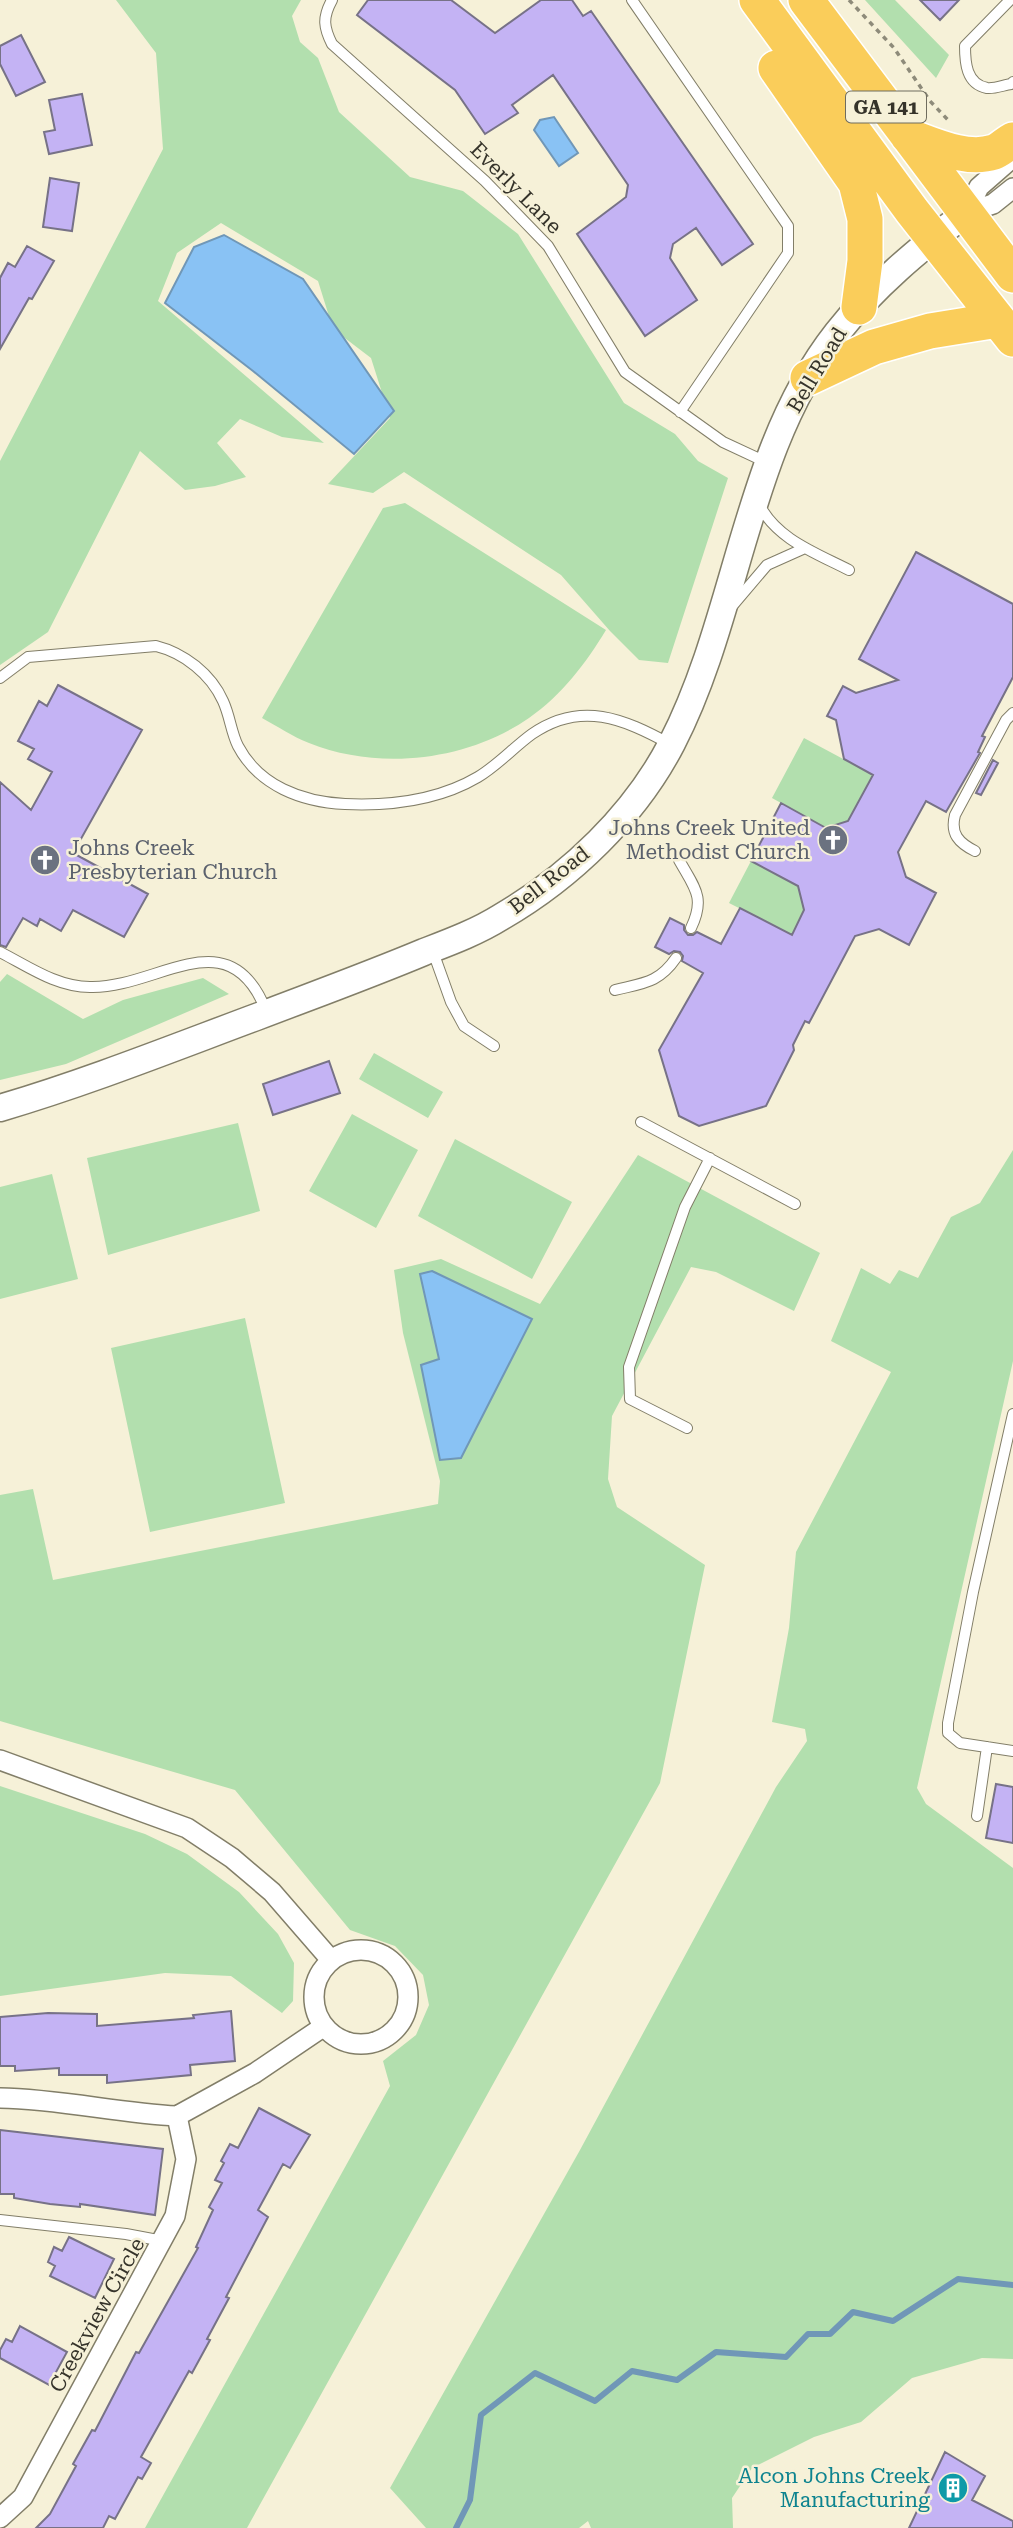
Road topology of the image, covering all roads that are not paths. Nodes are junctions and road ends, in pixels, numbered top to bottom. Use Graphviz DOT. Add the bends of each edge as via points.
graph roads {
  1 [pos="331,0"];
  2 [pos="632,0"];
  3 [pos="733,0"];
  4 [pos="757,0"];
  5 [pos="806,0"];
  6 [pos="1010,0"];
  7 [pos="1013,82"];
  8 [pos="908,135"];
  9 [pos="1013,140"];
  10 [pos="1013,157"];
  11 [pos="1013,188"];
  12 [pos="966,213"];
  13 [pos="933,239"];
  14 [pos="1013,275"];
  15 [pos="859,307"];
  16 [pos="1005,329"];
  17 [pos="808,378"];
  18 [pos="680,412"];
  19 [pos="769,463"];
  20 [pos="757,501"];
  21 [pos="805,548"];
  22 [pos="849,570"];
  23 [pos="719,622"];
  24 [pos="0,678"];
  25 [pos="1013,713"];
  26 [pos="671,745"];
  27 [pos="975,851"];
  28 [pos="679,860"];
  29 [pos="691,928"];
  30 [pos="432,949"];
  31 [pos="0,952"];
  32 [pos="676,958"];
  33 [pos="615,990"];
  34 [pos="267,1013"];
  35 [pos="494,1046"];
  36 [pos="0,1108"];
  37 [pos="641,1122"];
  38 [pos="710,1158"];
  39 [pos="795,1204"];
  40 [pos="1013,1414"];
  41 [pos="687,1428"];
  42 [pos="987,1747"];
  43 [pos="1013,1751"];
  44 [pos="0,1760"];
  45 [pos="977,1816"];
  46 [pos="331,1960"];
  47 [pos="323,2027"];
  48 [pos="0,2098"];
  49 [pos="177,2116"];
  50 [pos="0,2220"];
  51 [pos="163,2241"];
  52 [pos="0,2518"];
  1 -- 18 [label="lane, Everly Lane" via="324,28 332,44 485,181 548,246 625,372"];
  2 -- 18 [label="lane" via="788,226 788,253"];
  3 -- 15 [label="highway" via="738,15 856,183 865,219"];
  4 -- 13 [label="highway, GA 141"];
  5 -- 8 [label="highway, GA 141"];
  6 -- 7 [label="lane" via="965,46 964,66 972,79 987,88"];
  8 -- 9 [label="highway" via="957,152 994,152"];
  8 -- 12 [label="highway, GA 141"];
  10 -- 12 [label="street" via="979,187"];
  11 -- 12 [label="street" via="993,204"];
  12 -- 13 [label="street, Bell Road"];
  12 -- 14 [label="highway, GA 141"];
  13 -- 15 [label="street, Bell Road"];
  13 -- 16 [label="highway, GA 141"];
  15 -- 17 [label="street, Bell Road"];
  16 -- 17 [label="highway" via="930,331 874,347"];
  17 -- 19 [label="street, Bell Road"];
  18 -- 19 [label="lane, Everly Lane" via="723,442"];
  19 -- 20 [label="street, Bell Road"];
  20 -- 21 [label="lane" via="781,532"];
  20 -- 23 [label="street, Bell Road"];
  21 -- 22 [label="lane"];
  21 -- 23 [label="lane" via="767,565"];
  23 -- 26 [label="street, Bell Road"];
  24 -- 26 [label="lane" via="28,657 166,648 213,684 237,743 257,773 289,792 340,803 400,802 448,790 483,773 541,729 586,714 635,724"];
  25 -- 27 [label="lane" via="955,815 958,841"];
  26 -- 30 [label="street, Bell Road" via="626,811 565,872 500,918"];
  28 -- 29 [label="lane" via="698,895"];
  30 -- 34 [label="street, Bell Road"];
  30 -- 35 [label="lane" via="464,1026"];
  31 -- 34 [label="lane" via="54,981 88,987 199,962 225,964 253,982"];
  32 -- 33 [label="lane" via="666,972"];
  34 -- 36 [label="street, Bell Road" via="59,1091"];
  37 -- 38 [label="lane"];
  38 -- 39 [label="lane"];
  38 -- 41 [label="lane" via="685,1207 629,1367 630,1399"];
  40 -- 42 [label="lane" via="948,1723 953,1739"];
  42 -- 43 [label="lane"];
  42 -- 45 [label="lane"];
  44 -- 46 [label="street" via="187,1828 272,1892"];
  46 -- 47 [label="street" via="320,1973 313,1994"];
  46 -- 47 [label="street" via="357,1949 389,1958 405,1980 408,2007 395,2030 372,2043 345,2042"];
  47 -- 49 [label="street" via="255,2073"];
  48 -- 49 [label="street"];
  49 -- 51 [label="street, Creekview Circle" via="186,2159 175,2216"];
  50 -- 51 [label="lane"];
  51 -- 52 [label="street, Creekview Circle" via="23,2497"];
}
